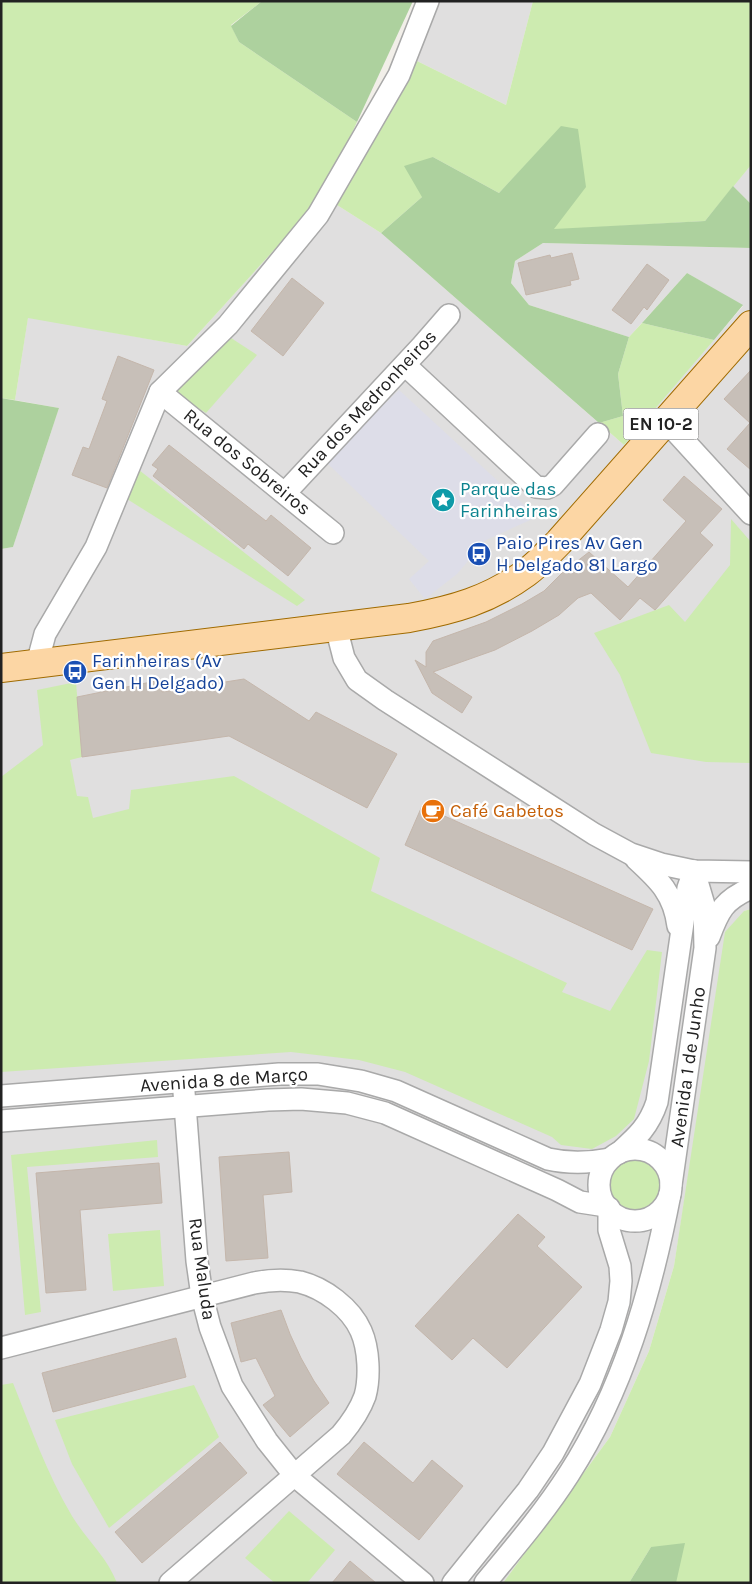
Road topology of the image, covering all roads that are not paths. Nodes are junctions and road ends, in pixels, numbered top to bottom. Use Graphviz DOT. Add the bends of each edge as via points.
graph roads {
  1 [pos="428,1"];
  2 [pos="449,315"];
  3 [pos="751,325"];
  4 [pos="405,365"];
  5 [pos="160,392"];
  6 [pos="665,420"];
  7 [pos="598,434"];
  8 [pos="285,493"];
  9 [pos="751,514"];
  10 [pos="334,533"];
  11 [pos="336,627"];
  12 [pos="37,664"];
  13 [pos="2,669"];
  14 [pos="631,854"];
  15 [pos="694,871"];
  16 [pos="751,872"];
  17 [pos="751,888"];
  18 [pos="680,944"];
  19 [pos="705,948"];
  20 [pos="183,1082"];
  21 [pos="1,1096"];
  22 [pos="185,1106"];
  23 [pos="1,1121"];
  24 [pos="615,1156"];
  25 [pos="671,1190"];
  26 [pos="608,1207"];
  27 [pos="202,1296"];
  28 [pos="1,1348"];
  29 [pos="295,1476"];
  30 [pos="170,1583"];
  31 [pos="422,1583"];
  32 [pos="453,1583"];
  33 [pos="485,1583"];
  1 -- 5 [label="street" via="399,75 318,215 228,325"];
  2 -- 4 [label="street, Rua dos Medronheiros"];
  3 -- 6 [label="main road, EN 10-2"];
  4 -- 7 [label="street" via="536,487 553,485"];
  4 -- 8 [label="street, Rua dos Medronheiros"];
  5 -- 8 [label="street, Rua dos Sobreiros"];
  5 -- 12 [label="street" via="96,547 46,634"];
  6 -- 9 [label="street"];
  6 -- 11 [label="main road, EN 10-2" via="559,542 527,573 492,594 454,609"];
  8 -- 10 [label="street, Rua dos Sobreiros"];
  11 -- 12 [label="main road, EN 10-2"];
  11 -- 14 [label="street" via="344,658 358,680 491,769"];
  12 -- 13 [label="main road, EN 10-2"];
  14 -- 15 [label="street"];
  14 -- 18 [label="street, Avenida 1 de Junho" via="658,878 669,893 676,911"];
  15 -- 16 [label="street"];
  15 -- 18 [label="street, Avenida 1 de Junho" via="688,888"];
  15 -- 19 [label="street, Avenida 1 de Junho" via="704,904"];
  17 -- 19 [label="street, Avenida 1 de Junho" via="736,895 719,911"];
  18 -- 24 [label="street, Avenida 1 de Junho" via="657,1102 643,1132"];
  19 -- 25 [label="street, Avenida 1 de Junho"];
  20 -- 21 [label="street, Avenida 8 de Março"];
  20 -- 22 [label="street, Rua Maluda"];
  20 -- 24 [label="street, Avenida 8 de Março" via="279,1074 318,1074 361,1081 396,1091 548,1159 580,1164"];
  22 -- 23 [label="street, Avenida 8 de Março"];
  22 -- 26 [label="street, Avenida 8 de Março" via="301,1099 347,1103 385,1113 580,1202"];
  22 -- 27 [label="street, Rua Maluda"];
  24 -- 25 [label="street" via="629,1150 650,1152 666,1166"];
  24 -- 26 [label="street" via="604,1167 600,1177 602,1197"];
  25 -- 26 [label="street" via="660,1211 642,1220 622,1218"];
  25 -- 33 [label="street, Avenida 1 de Junho" via="637,1330 604,1411 550,1502"];
  26 -- 32 [label="street" via="609,1230 622,1281 612,1330 590,1384 553,1453 528,1490"];
  27 -- 28 [label="street"];
  27 -- 29 [label="street, Rua Maluda" via="232,1386 267,1441"];
  27 -- 29 [label="street" via="270,1280 301,1283 316,1288 348,1311 362,1332 368,1376 365,1396 341,1435"];
  29 -- 30 [label="street"];
  29 -- 31 [label="street, Rua Maluda"];
}
